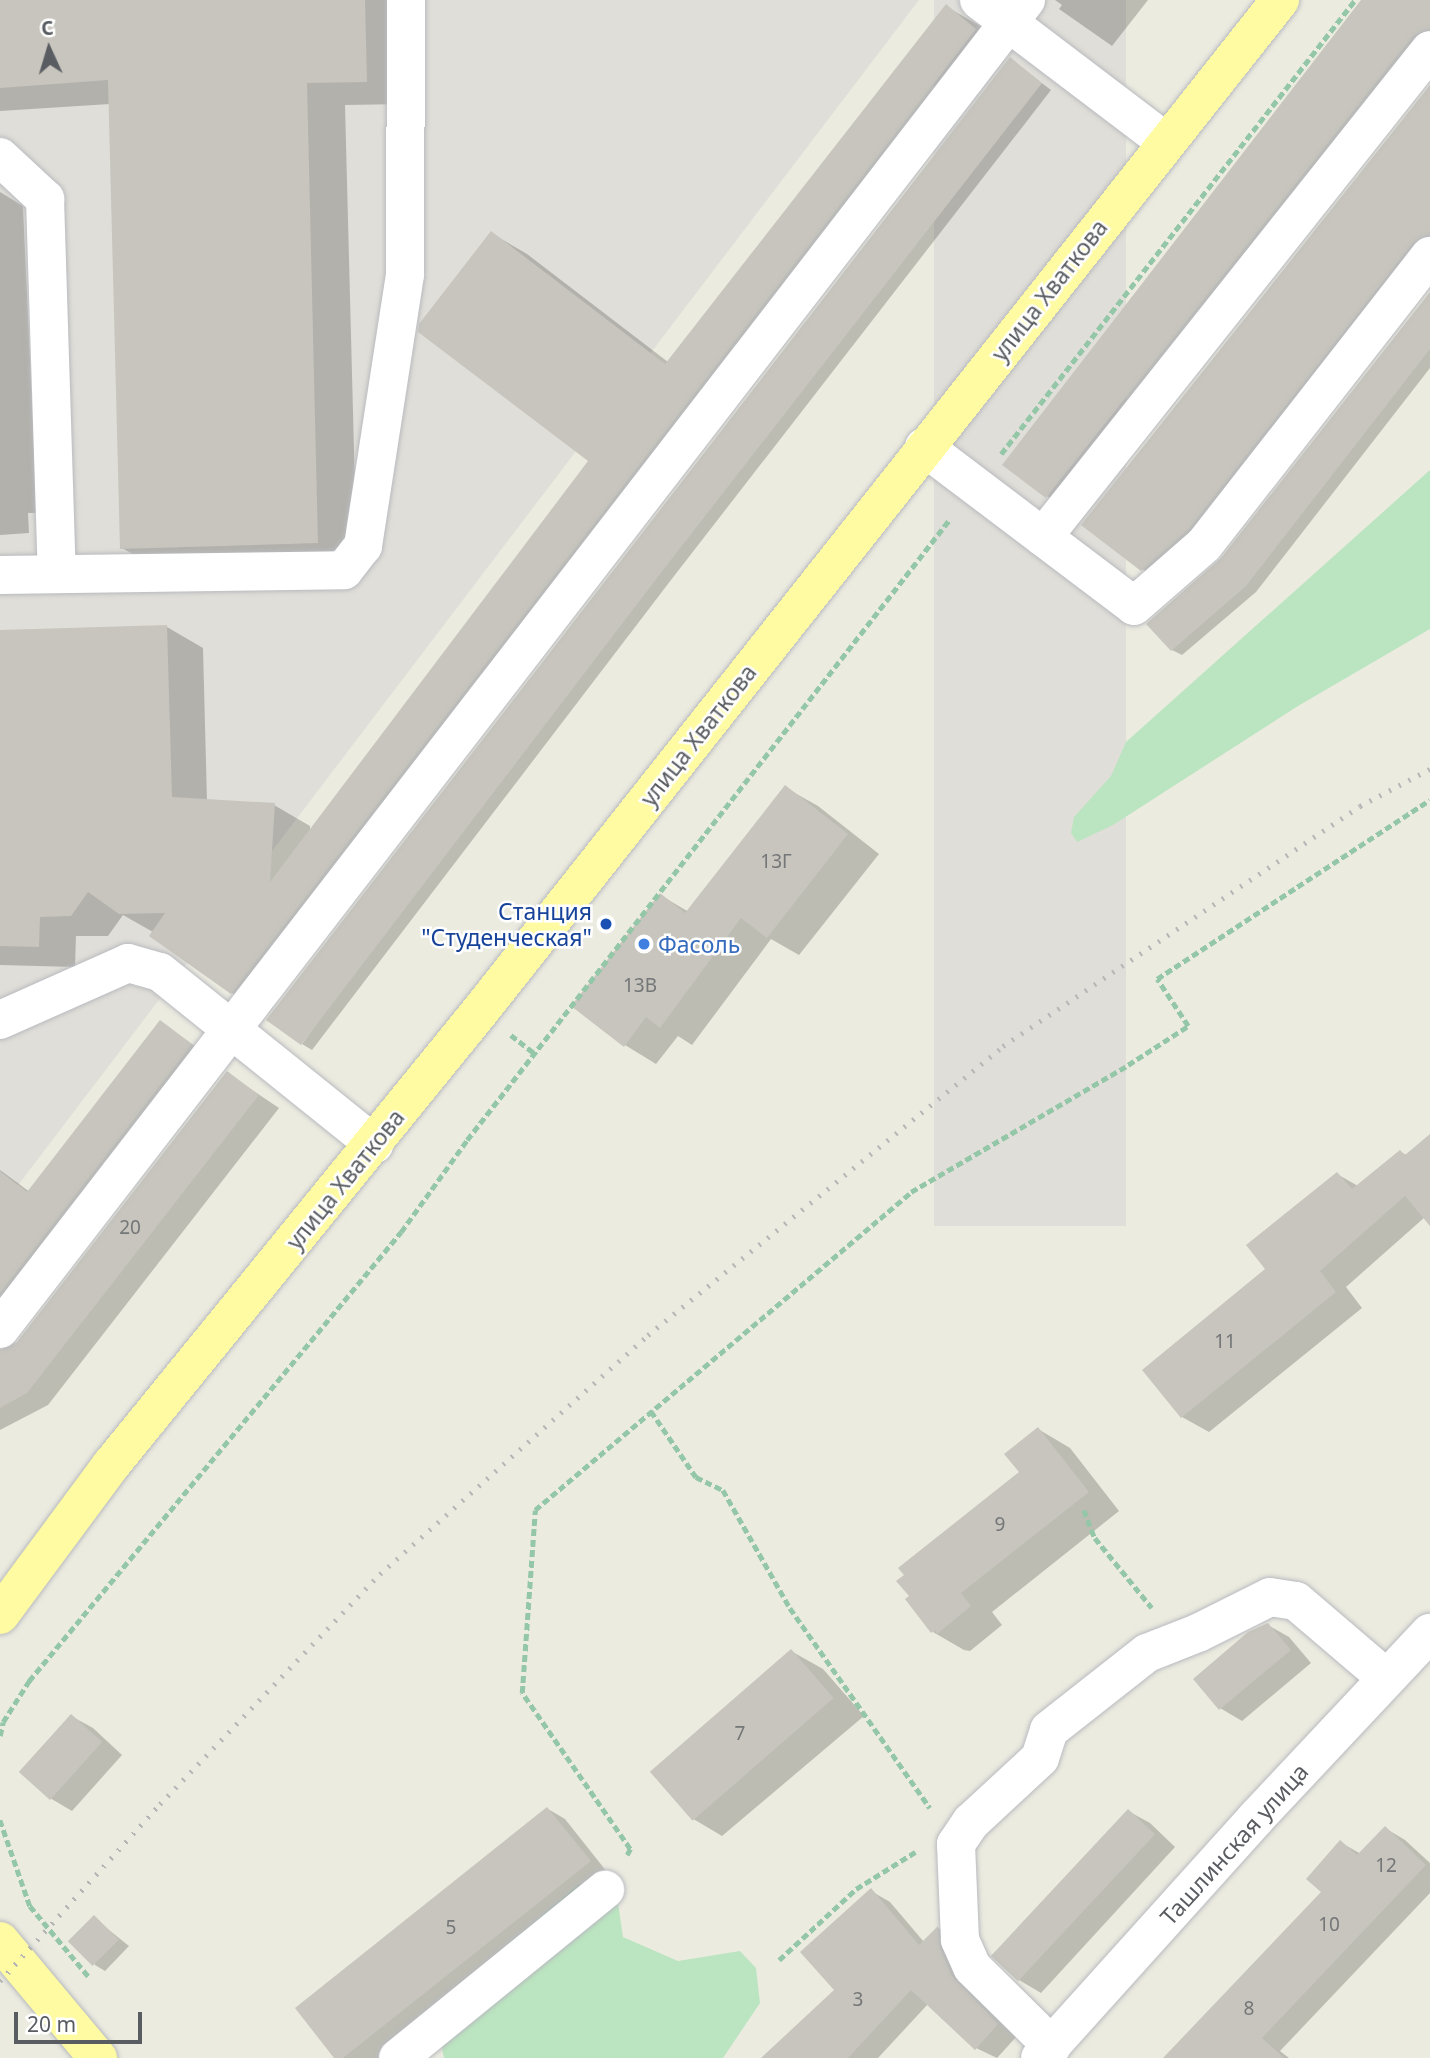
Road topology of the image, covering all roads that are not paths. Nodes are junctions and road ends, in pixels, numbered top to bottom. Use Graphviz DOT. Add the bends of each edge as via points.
graph roads {
  1 [pos="406,0"];
  2 [pos="1280,0"];
  3 [pos="1004,7"];
  4 [pos="1430,50"];
  5 [pos="1167,142"];
  6 [pos="0,157"];
  7 [pos="1430,256"];
  8 [pos="924,447"];
  9 [pos="1043,537"];
  10 [pos="57,574"];
  11 [pos="0,575"];
  12 [pos="0,1020"];
  13 [pos="232,1029"];
  14 [pos="374,1144"];
  15 [pos="0,1329"];
  16 [pos="3,1606"];
  17 [pos="1430,1633"];
  18 [pos="1385,1678"];
  19 [pos="605,1890"];
  20 [pos="0,1941"];
  21 [pos="1046,2052"];
  22 [pos="98,2058"];
  23 [pos="398,2058"];
  1 -- 10 [label="street" via="405,275 363,546 344,570"];
  2 -- 5 [label="main road, улица Хваткова"];
  3 -- 5 [label="street"];
  3 -- 13 [label="street"];
  4 -- 9 [label="street"];
  5 -- 8 [label="main road, улица Хваткова"];
  6 -- 10 [label="street" via="45,199"];
  7 -- 9 [label="street" via="1204,545 1134,606"];
  8 -- 9 [label="street"];
  8 -- 14 [label="main road, улица Хваткова"];
  10 -- 11 [label="street"];
  12 -- 13 [label="street" via="128,962 160,972"];
  13 -- 14 [label="street"];
  13 -- 15 [label="street"];
  14 -- 16 [label="main road, улица Хваткова" via="111,1465"];
  17 -- 18 [label="street, Ташлинская улица"];
  18 -- 21 [label="street, Ташлинская улица"];
  18 -- 21 [label="street" via="1296,1601 1270,1597 1147,1653 1049,1730 1040,1758 971,1822 956,1844 960,1940 972,1967"];
  19 -- 23 [label="street"];
  20 -- 22 [label="main road"];
}
